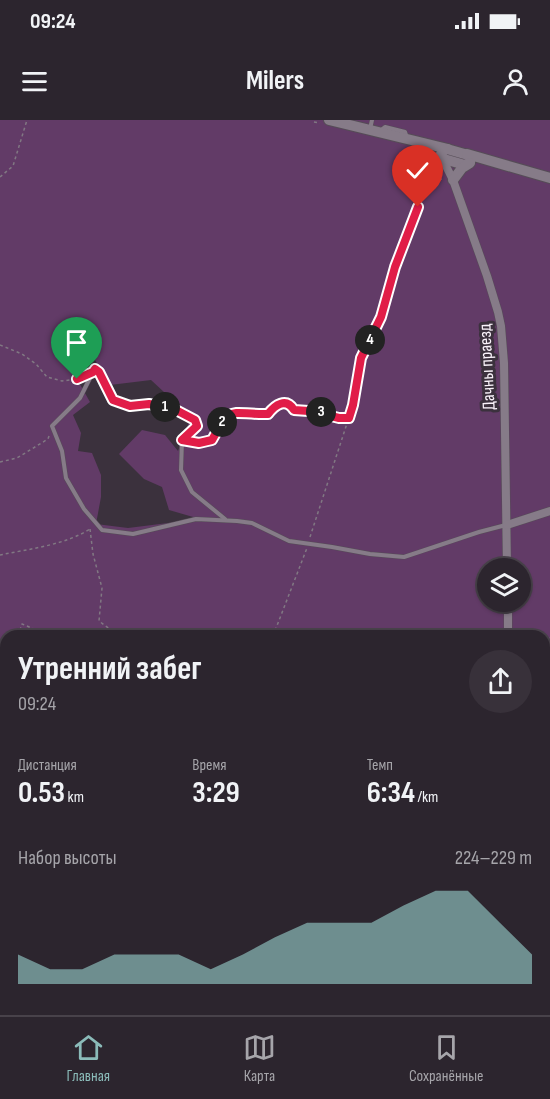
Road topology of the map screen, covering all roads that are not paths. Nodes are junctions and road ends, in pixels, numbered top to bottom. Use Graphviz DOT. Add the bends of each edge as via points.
graph roads {
  1 [pos="329,120"];
  2 [pos="374,127"];
  3 [pos="445,154"];
  4 [pos="467,159"];
  5 [pos="453,178"];
  6 [pos="550,178"];
  7 [pos="93,372"];
  8 [pos="197,426"];
  9 [pos="550,511"];
  10 [pos="225,520"];
  11 [pos="507,525"];
  12 [pos="507,558"];
  13 [pos="508,612"];
  14 [pos="508,630"];
  1 -- 2 [label="street"];
  2 -- 3 [label="street"];
  3 -- 4 [label="street" via="445,160 464,165"];
  3 -- 5 [label="street, Дачны праезд"];
  4 -- 5 [label="street"];
  4 -- 6 [label="street" via="488,160"];
  5 -- 11 [label="street, Дачны праезд" via="492,290 502,334"];
  7 -- 10 [label="lane" via="80,398 52,426 62,451 66,478 102,530 133,534 196,519"];
  8 -- 10 [label="lane" via="182,440 182,470 192,492"];
  9 -- 11 [label="street"];
  10 -- 11 [label="lane" via="252,523 289,541 404,557"];
  11 -- 12 [label="street, Дачны праезд"];
  13 -- 14 [label="street"];
}
